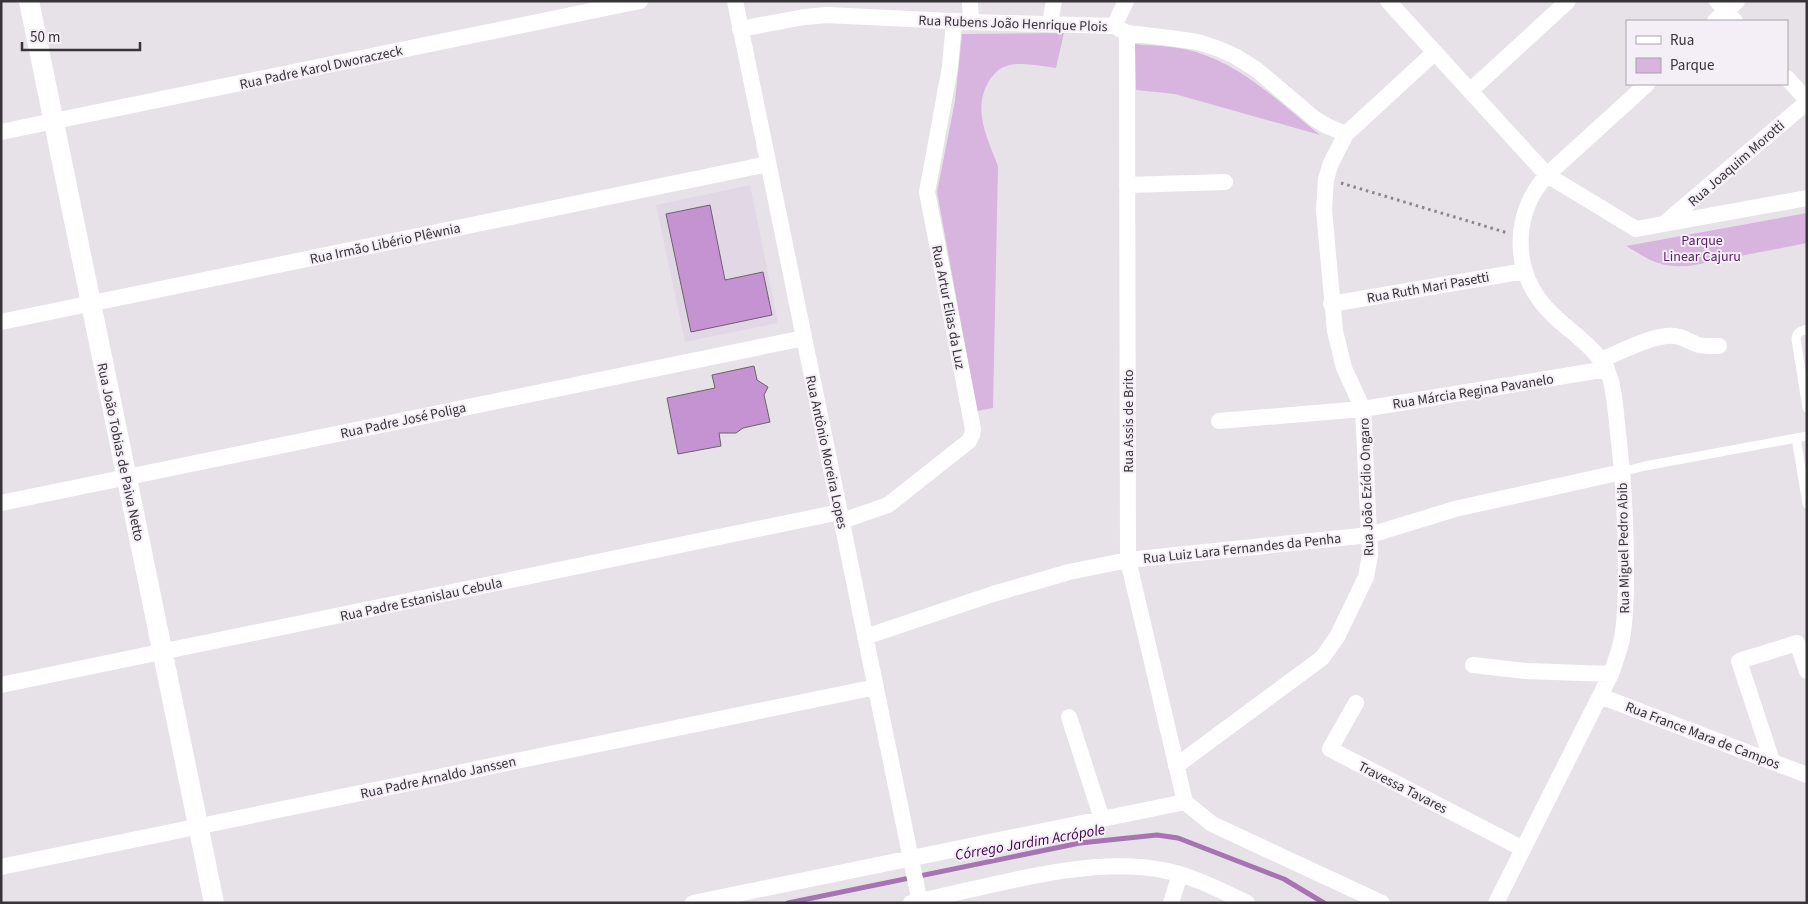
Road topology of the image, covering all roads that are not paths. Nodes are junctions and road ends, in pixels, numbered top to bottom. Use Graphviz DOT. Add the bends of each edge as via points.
graph roads {
  1 [pos="29,1"];
  2 [pos="640,1"];
  3 [pos="735,1"];
  4 [pos="970,1"];
  5 [pos="1054,1"];
  6 [pos="1126,1"];
  7 [pos="1568,1"];
  8 [pos="1395,4"];
  9 [pos="954,21"];
  10 [pos="971,22"];
  11 [pos="1050,23"];
  12 [pos="740,29"];
  13 [pos="1120,30"];
  14 [pos="1435,52"];
  15 [pos="1788,79"];
  16 [pos="1646,85"];
  17 [pos="1470,91"];
  18 [pos="1807,101"];
  19 [pos="54,121"];
  20 [pos="1,132"];
  21 [pos="1346,134"];
  22 [pos="768,164"];
  23 [pos="1547,175"];
  24 [pos="1225,182"];
  25 [pos="1127,185"];
  26 [pos="1807,198"];
  27 [pos="1665,224"];
  28 [pos="1525,271"];
  29 [pos="91,303"];
  30 [pos="1332,304"];
  31 [pos="1,322"];
  32 [pos="1807,329"];
  33 [pos="804,338"];
  34 [pos="1719,346"];
  35 [pos="1604,364"];
  36 [pos="1807,408"];
  37 [pos="1363,409"];
  38 [pos="1219,421"];
  39 [pos="1807,436"];
  40 [pos="1796,438"];
  41 [pos="1622,472"];
  42 [pos="127,477"];
  43 [pos="1,503"];
  44 [pos="1807,504"];
  45 [pos="841,517"];
  46 [pos="1370,536"];
  47 [pos="1128,560"];
  48 [pos="865,637"];
  49 [pos="162,652"];
  50 [pos="1473,665"];
  51 [pos="1807,671"];
  52 [pos="1611,674"];
  53 [pos="1,685"];
  54 [pos="876,687"];
  55 [pos="1600,696"];
  56 [pos="1356,704"];
  57 [pos="1069,717"];
  58 [pos="1772,761"];
  59 [pos="1176,766"];
  60 [pos="1807,775"];
  61 [pos="1185,802"];
  62 [pos="1102,819"];
  63 [pos="198,827"];
  64 [pos="1523,849"];
  65 [pos="911,858"];
  66 [pos="1,867"];
  67 [pos="1180,874"];
  68 [pos="917,902"];
  69 [pos="214,903"];
  70 [pos="693,903"];
  71 [pos="1171,903"];
  72 [pos="1247,903"];
  73 [pos="1382,903"];
  74 [pos="1496,903"];
  1 -- 19 [label="street, Rua João Tobias de Paiva Netto"];
  2 -- 19 [label="street, Rua Padre Karol Dworaczeck"];
  3 -- 12 [label="street, Rua Antônio Moreira Lopes"];
  4 -- 10 [label="street"];
  5 -- 11 [label="street"];
  6 -- 13 [label="street, Rua Assis de Brito"];
  7 -- 17 [label="street"];
  8 -- 14 [label="street"];
  9 -- 10 [label="street, Rua Rubens João Henrique Plois"];
  9 -- 12 [label="street, Rua Rubens João Henrique Plois" via="821,15"];
  9 -- 45 [label="street, Rua Artur Elias da Luz" via="950,67 927,192 972,435 969,441 888,505"];
  10 -- 11 [label="street, Rua Rubens João Henrique Plois"];
  11 -- 13 [label="street, Rua Rubens João Henrique Plois"];
  12 -- 22 [label="street, Rua Antônio Moreira Lopes"];
  13 -- 21 [label="street, Rua Rubens João Henrique Plois" via="1198,42 1235,56 1257,70 1315,119"];
  13 -- 25 [label="street, Rua Assis de Brito"];
  14 -- 17 [label="street"];
  14 -- 21 [label="street, Rua João Ezídio Ongaro"];
  15 -- 18 [label="street"];
  16 -- 23 [label="street"];
  17 -- 23 [label="street"];
  18 -- 27 [label="street, Rua Joaquim Morotti"];
  19 -- 20 [label="street, Rua Padre Karol Dworaczeck"];
  19 -- 29 [label="street, Rua João Tobias de Paiva Netto"];
  21 -- 30 [label="street, Rua João Ezídio Ongaro" via="1326,179 1324,210"];
  22 -- 29 [label="street, Rua Irmão Libério Plêwnia"];
  22 -- 33 [label="street, Rua Antônio Moreira Lopes"];
  23 -- 27 [label="street" via="1636,229"];
  23 -- 28 [label="street" via="1536,187 1523,217 1520,237"];
  24 -- 25 [label="street"];
  25 -- 47 [label="street, Rua Assis de Brito"];
  26 -- 27 [label="street"];
  28 -- 30 [label="street, Rua Ruth Mari Pasetti"];
  28 -- 35 [label="street" via="1543,306"];
  29 -- 31 [label="street, Rua Irmão Libério Plêwnia"];
  29 -- 42 [label="street, Rua João Tobias de Paiva Netto"];
  30 -- 37 [label="street, Rua João Ezídio Ongaro" via="1339,350"];
  32 -- 36 [label="lane" via="1800,330 1796,339"];
  33 -- 42 [label="street, Rua Padre José Poliga"];
  33 -- 45 [label="street, Rua Antônio Moreira Lopes"];
  34 -- 35 [label="street, Rua Márcia Regina Pavanelo" via="1703,346 1672,336 1649,341"];
  35 -- 37 [label="street, Rua Márcia Regina Pavanelo"];
  35 -- 41 [label="street, Rua Miguel Pedro Abib" via="1613,394"];
  37 -- 38 [label="street, Rua Márcia Regina Pavanelo"];
  37 -- 46 [label="street, Rua João Ezídio Ongaro"];
  39 -- 40 [label="lane"];
  40 -- 41 [label="lane"];
  40 -- 44 [label="lane"];
  41 -- 46 [label="street, Rua Luiz Lara Fernandes da Penha" via="1455,509"];
  41 -- 52 [label="street, Rua Miguel Pedro Abib" via="1626,515 1625,605 1622,636"];
  42 -- 43 [label="street, Rua Padre José Poliga"];
  42 -- 49 [label="street, Rua João Tobias de Paiva Netto"];
  45 -- 48 [label="street, Rua Antônio Moreira Lopes"];
  45 -- 49 [label="street, Rua Padre Estanislau Cebula"];
  46 -- 47 [label="street, Rua Luiz Lara Fernandes da Penha"];
  46 -- 59 [label="street, Rua João Ezídio Ongaro" via="1366,577 1330,649 1313,666"];
  47 -- 48 [label="street, Rua Luiz Lara Fernandes da Penha" via="1020,586"];
  47 -- 59 [label="street, Rua Assis de Brito"];
  48 -- 54 [label="street, Rua Antônio Moreira Lopes"];
  49 -- 53 [label="street, Rua Padre Estanislau Cebula"];
  49 -- 63 [label="street, Rua João Tobias de Paiva Netto"];
  50 -- 52 [label="street" via="1526,671"];
  51 -- 58 [label="street" via="1797,643 1739,661"];
  52 -- 55 [label="street, Rua Miguel Pedro Abib"];
  54 -- 63 [label="street, Rua Padre Arnaldo Janssen"];
  54 -- 65 [label="street, Rua Antônio Moreira Lopes"];
  55 -- 58 [label="street, Rua France Mara de Campos"];
  55 -- 64 [label="street, Rua Miguel Pedro Abib"];
  56 -- 64 [label="street, Travessa Tavares" via="1330,749"];
  57 -- 62 [label="street"];
  58 -- 60 [label="street, Rua France Mara de Campos"];
  59 -- 61 [label="street, Rua Assis de Brito"];
  61 -- 62 [label="street"];
  61 -- 73 [label="street" via="1212,824"];
  62 -- 65 [label="street"];
  63 -- 66 [label="street, Rua Padre Arnaldo Janssen"];
  63 -- 69 [label="street, Rua João Tobias de Paiva Netto"];
  64 -- 74 [label="street, Rua Miguel Pedro Abib"];
  65 -- 68 [label="street, Rua Antônio Moreira Lopes"];
  65 -- 70 [label="street"];
  67 -- 68 [label="street" via="1141,866 1086,868"];
  67 -- 71 [label="street"];
  67 -- 72 [label="street"];
}
